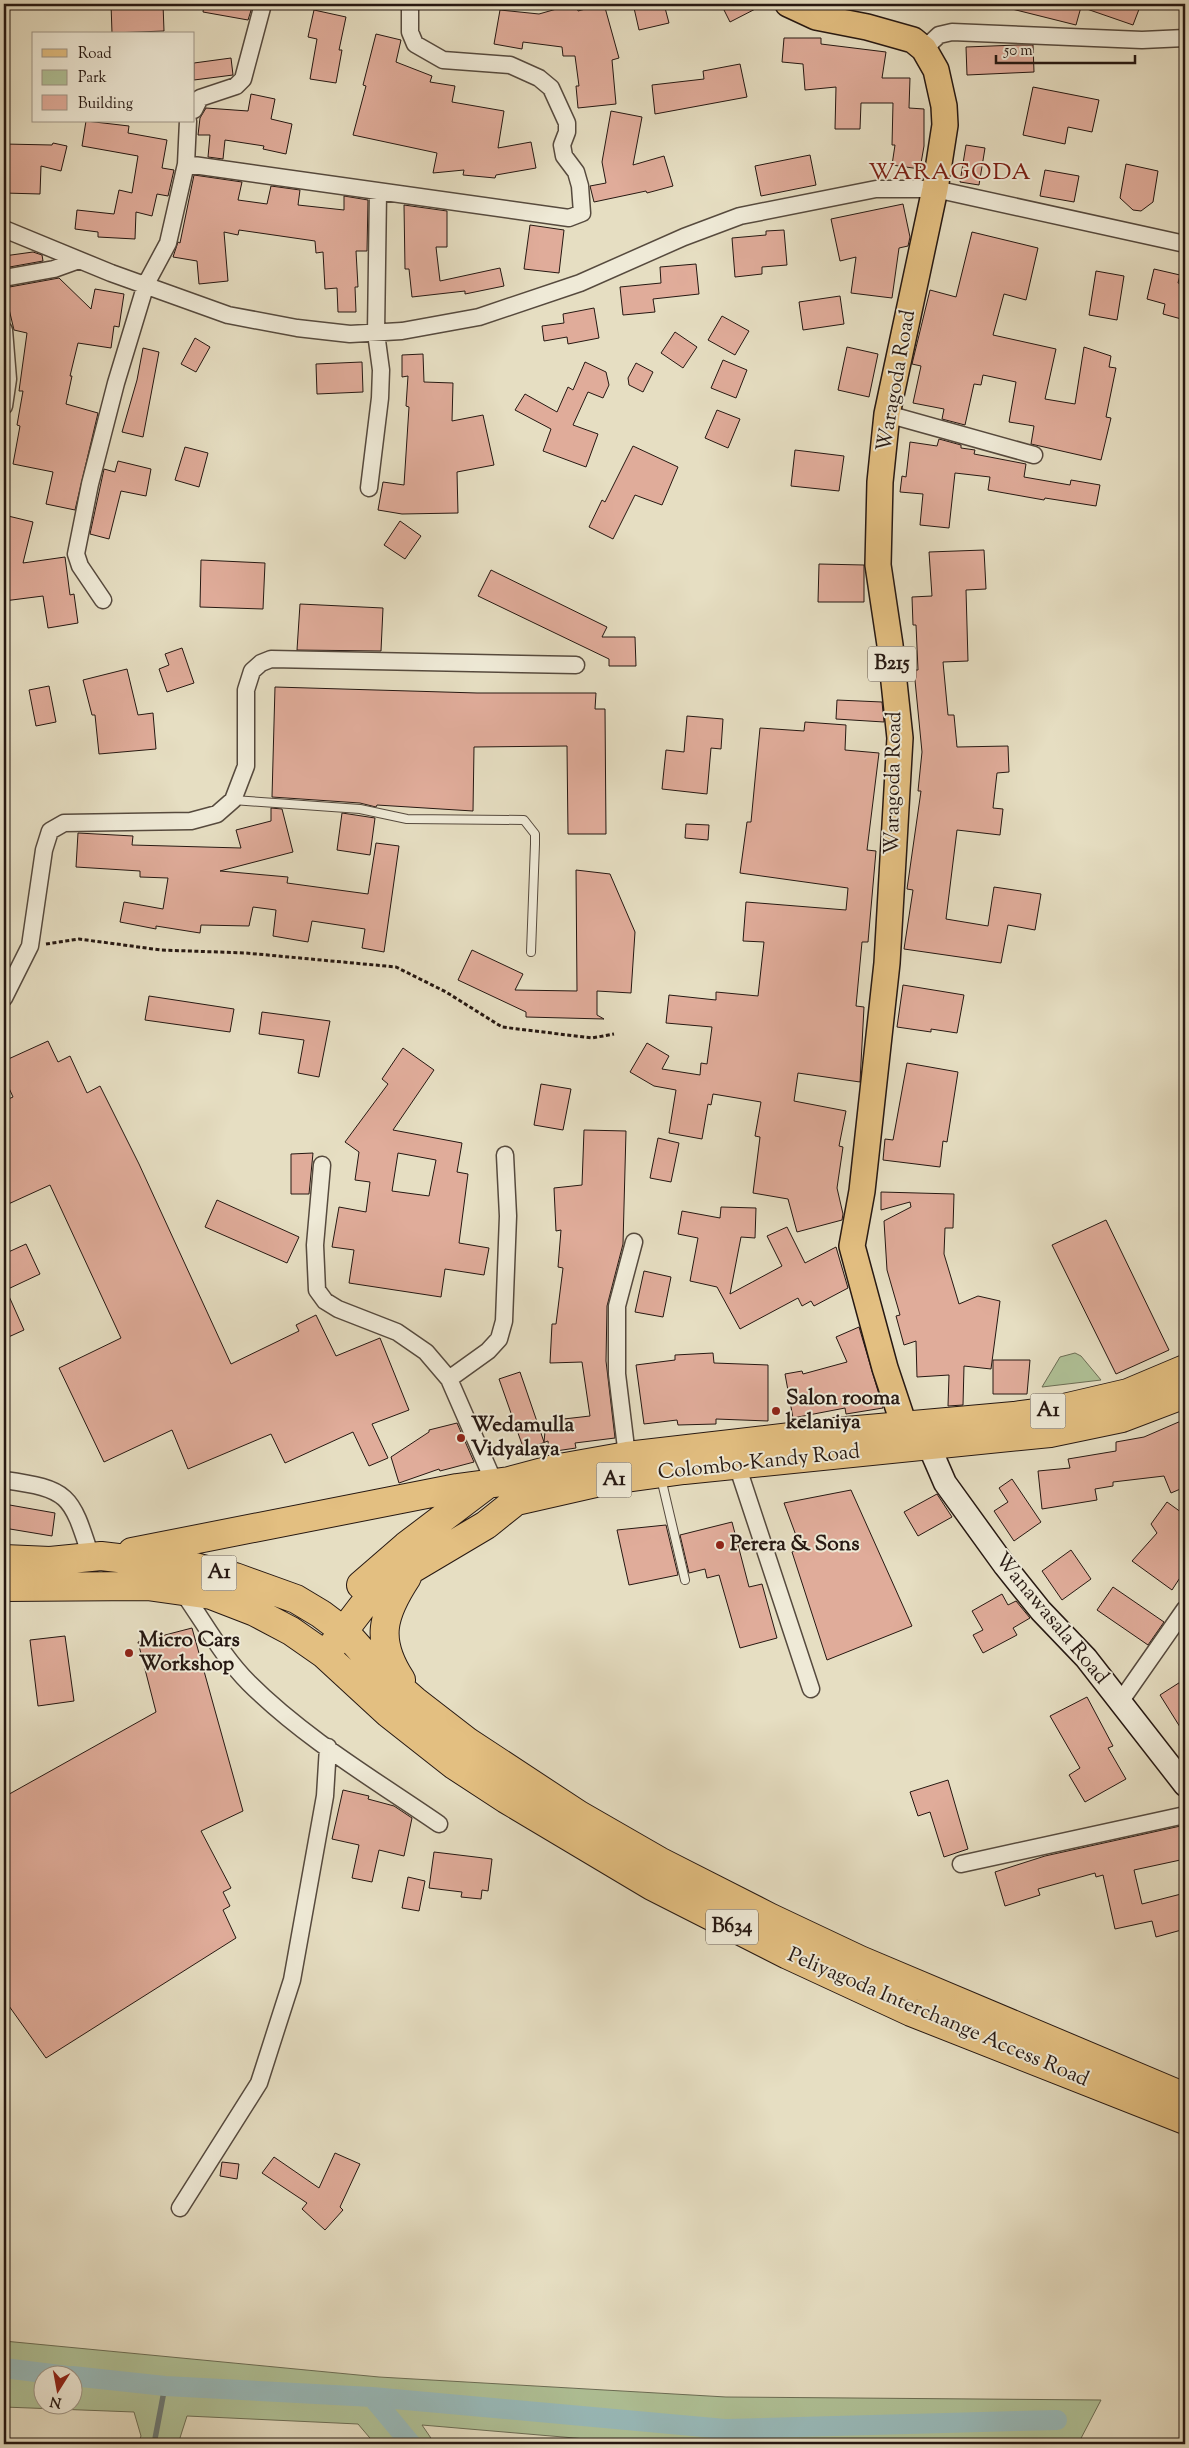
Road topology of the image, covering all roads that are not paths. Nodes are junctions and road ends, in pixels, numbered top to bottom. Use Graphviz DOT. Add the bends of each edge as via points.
graph roads {
  1 [pos="262,4"];
  2 [pos="410,4"];
  3 [pos="788,4"];
  4 [pos="1185,38"];
  5 [pos="924,48"];
  6 [pos="195,108"];
  7 [pos="188,122"];
  8 [pos="186,164"];
  9 [pos="935,189"];
  10 [pos="378,192"];
  11 [pos="4,229"];
  12 [pos="1185,244"];
  13 [pos="80,260"];
  14 [pos="4,278"];
  15 [pos="146,284"];
  16 [pos="4,330"];
  17 [pos="376,333"];
  18 [pos="4,406"];
  19 [pos="887,414"];
  20 [pos="1034,455"];
  21 [pos="369,488"];
  22 [pos="103,600"];
  23 [pos="576,665"];
  24 [pos="233,800"];
  25 [pos="531,952"];
  26 [pos="4,998"];
  27 [pos="505,1155"];
  28 [pos="322,1165"];
  29 [pos="634,1242"];
  30 [pos="1185,1369"];
  31 [pos="449,1379"];
  32 [pos="1185,1394"];
  33 [pos="904,1424"];
  34 [pos="930,1446"];
  35 [pos="627,1456"];
  36 [pos="737,1464"];
  37 [pos="660,1473"];
  38 [pos="4,1480"];
  39 [pos="490,1483"];
  40 [pos="96,1557"];
  41 [pos="4,1559"];
  42 [pos="415,1566"];
  43 [pos="685,1580"];
  44 [pos="4,1587"];
  45 [pos="182,1591"];
  46 [pos="1185,1609"];
  47 [pos="337,1626"];
  48 [pos="315,1647"];
  49 [pos="811,1689"];
  50 [pos="415,1701"];
  51 [pos="1120,1702"];
  52 [pos="328,1747"];
  53 [pos="1185,1785"];
  54 [pos="1185,1816"];
  55 [pos="439,1824"];
  56 [pos="961,1864"];
  57 [pos="1185,2097"];
  58 [pos="1185,2120"];
  59 [pos="180,2208"];
  1 -- 6 [label="street" via="244,79 236,86 200,98"];
  2 -- 10 [label="street" via="410,32 414,44 443,60 510,65 539,78 551,88 567,123 562,145 564,156 576,172 582,213 569,218"];
  3 -- 5 [label="main road" via="816,18 913,40"];
  4 -- 5 [label="street" via="1142,40 952,32 939,35"];
  5 -- 9 [label="main road, Waragoda Road / B215" via="936,70 944,106 945,125"];
  7 -- 8 [label="street"];
  8 -- 10 [label="street"];
  8 -- 15 [label="street" via="168,243"];
  9 -- 12 [label="street"];
  9 -- 17 [label="street" via="876,189 740,216 580,283 479,317"];
  9 -- 19 [label="main road, Waragoda Road / B215"];
  10 -- 17 [label="street"];
  11 -- 13 [label="street"];
  13 -- 14 [label="street" via="54,269"];
  13 -- 15 [label="street"];
  15 -- 17 [label="street" via="228,315 297,328 350,334"];
  15 -- 22 [label="street" via="92,475 76,554 80,566"];
  16 -- 18 [label="street" via="8,379"];
  17 -- 21 [label="street" via="380,398"];
  19 -- 20 [label="street"];
  19 -- 33 [label="main road, Waragoda Road / B215" via="880,482 878,565 900,738 887,963 862,1191 852,1246 885,1368"];
  23 -- 24 [label="street" via="271,659 261,662 252,671 246,690 246,766"];
  24 -- 25 [label="lane" via="360,809 407,819 524,820 535,834 536,844"];
  24 -- 26 [label="street" via="217,814 191,821 85,821 64,823 50,831 44,850 30,946"];
  27 -- 31 [label="street" via="508,1216 504,1321 499,1339 488,1352"];
  28 -- 31 [label="street" via="316,1245 318,1290 325,1301 338,1309 397,1332 426,1352"];
  29 -- 35 [label="street" via="618,1306 617,1374"];
  30 -- 33 [label="highway, Colombo-Kandy Road / A1" via="1149,1386 1077,1406 1014,1416"];
  31 -- 39 [label="street"];
  32 -- 34 [label="highway, Colombo-Kandy Road / A1" via="1122,1418 1078,1429"];
  33 -- 34 [label="highway"];
  33 -- 35 [label="highway, Colombo-Kandy Road / A1"];
  34 -- 36 [label="highway, Colombo-Kandy Road / A1"];
  34 -- 51 [label="street, Wanawasala Road" via="945,1483 1005,1566"];
  35 -- 39 [label="highway, Colombo-Kandy Road / A1"];
  36 -- 37 [label="highway, Colombo-Kandy Road / A1"];
  36 -- 49 [label="street"];
  37 -- 42 [label="highway, Colombo-Kandy Road / A1" via="516,1501 486,1525"];
  37 -- 43 [label="lane"];
  38 -- 40 [label="street" via="57,1492 71,1503"];
  39 -- 40 [label="highway"];
  39 -- 47 [label="highway, Colombo-Kandy Road / A1" via="368,1578"];
  40 -- 41 [label="highway, A1" via="50,1561"];
  40 -- 47 [label="highway, A1" via="195,1567 235,1577 296,1599"];
  42 -- 47 [label="highway, Colombo-Kandy Road / A1" via="390,1582"];
  42 -- 50 [label="highway" via="387,1614 385,1648 390,1664"];
  44 -- 45 [label="highway, A1" via="147,1586"];
  45 -- 48 [label="highway, A1" via="211,1595 256,1612"];
  45 -- 52 [label="street" via="216,1642 249,1682 291,1720"];
  46 -- 51 [label="street"];
  47 -- 48 [label="highway, Colombo-Kandy Road / A1"];
  47 -- 50 [label="highway, Peliyagoda Interchange Access Road / B634" via="376,1667"];
  48 -- 58 [label="highway, Peliyagoda Interchange Access Road / B634" via="388,1713 454,1765 652,1886 788,1956 911,2012"];
  50 -- 57 [label="highway, Peliyagoda Interchange Access Road / B634" via="468,1742 579,1815 659,1861 860,1960"];
  51 -- 53 [label="street, Wanawasala Road"];
  52 -- 55 [label="street"];
  52 -- 59 [label="street" via="325,1796 292,1980 259,2083"];
  54 -- 56 [label="street"];
}
